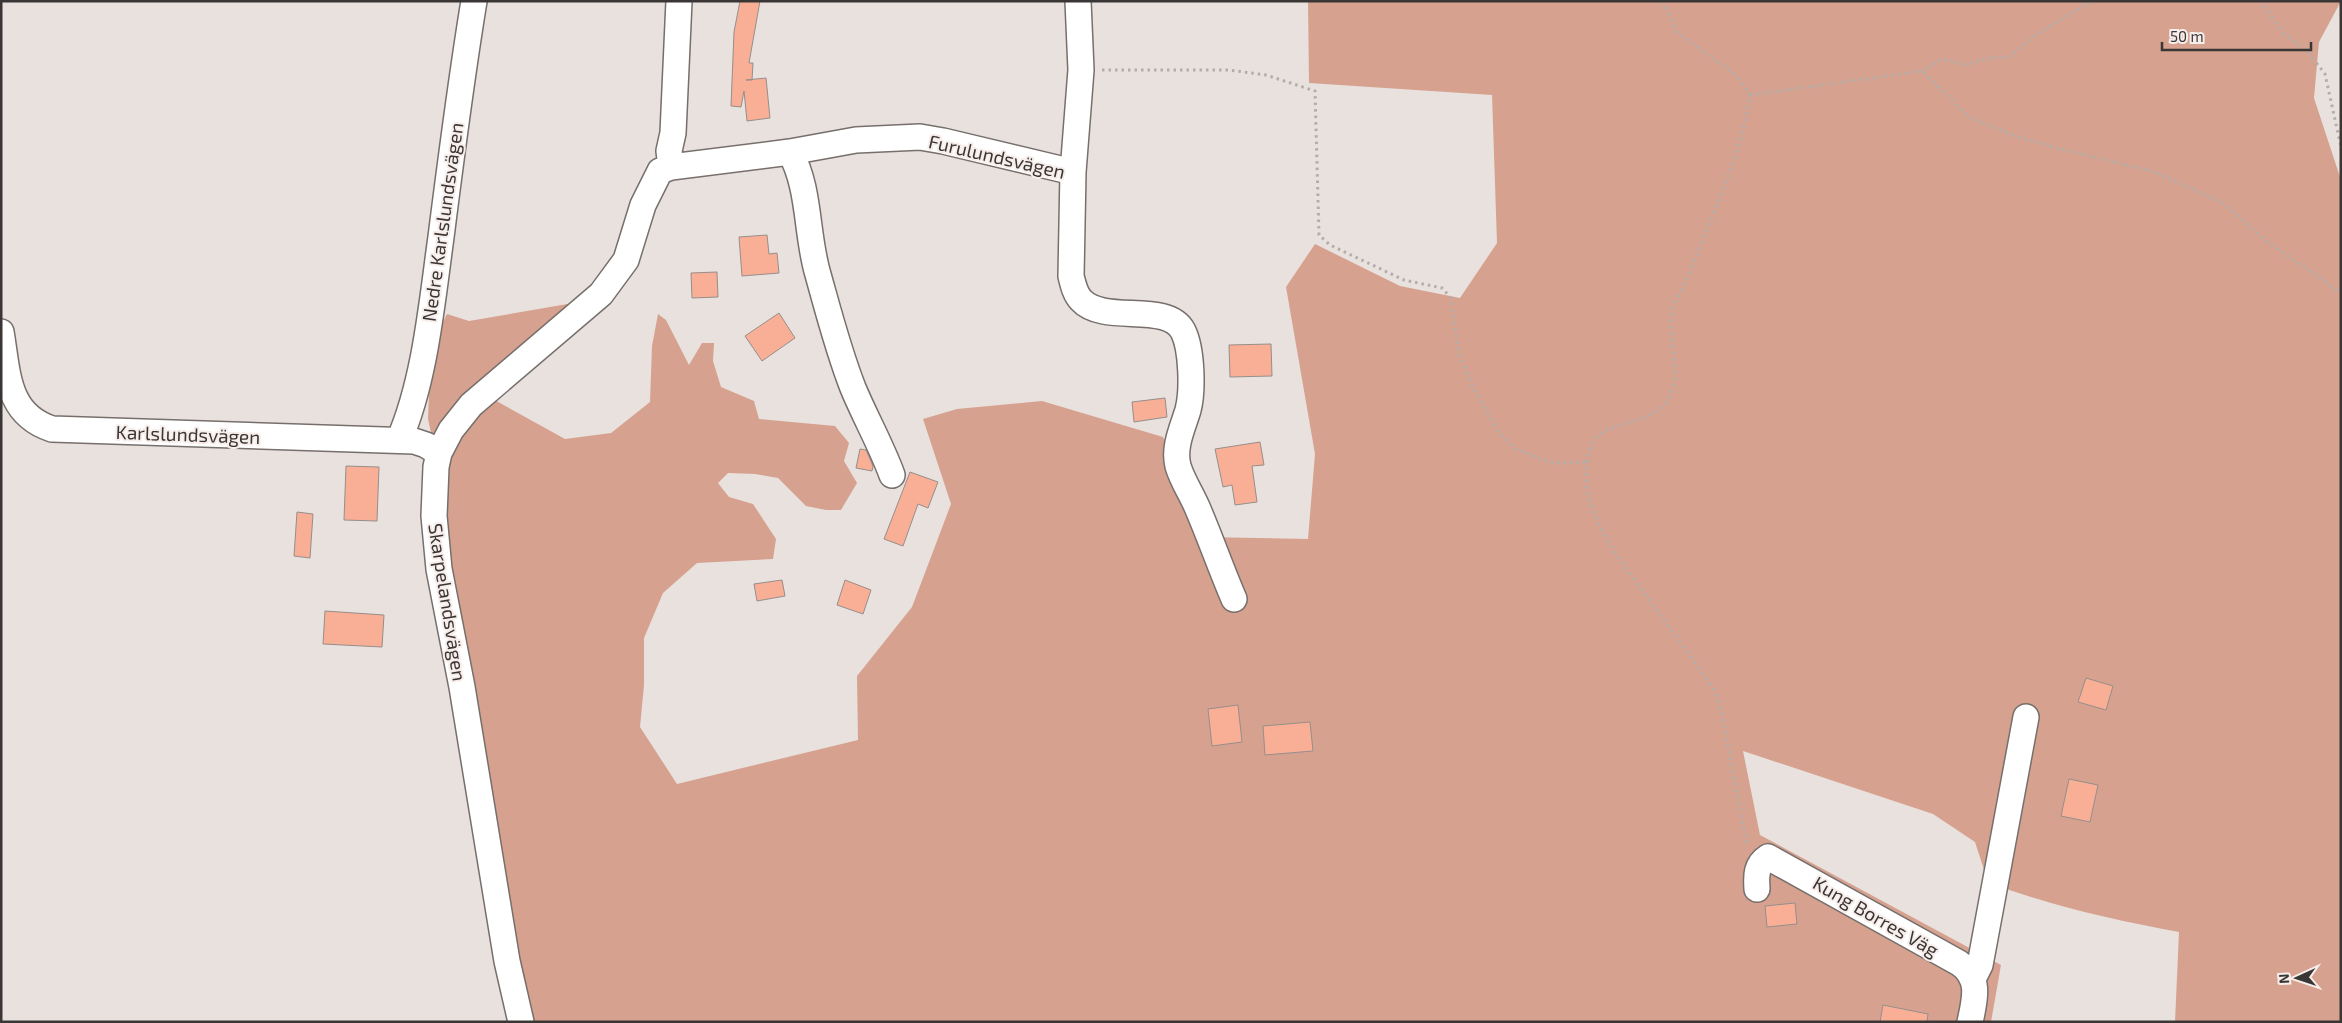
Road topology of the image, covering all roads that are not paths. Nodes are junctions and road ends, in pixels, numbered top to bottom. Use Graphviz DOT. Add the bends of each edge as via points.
graph roads {
  1 [pos="474,1"];
  2 [pos="679,1"];
  3 [pos="1078,1"];
  4 [pos="790,152"];
  5 [pos="671,167"];
  6 [pos="1073,172"];
  7 [pos="1,332"];
  8 [pos="399,440"];
  9 [pos="439,453"];
  10 [pos="892,475"];
  11 [pos="1234,599"];
  12 [pos="2026,717"];
  13 [pos="1757,889"];
  14 [pos="1973,979"];
  15 [pos="521,1022"];
  16 [pos="1970,1022"];
  1 -- 8 [label="street, Nedre Karlslundsvägen" via="433,297 421,361"];
  2 -- 5 [label="street" via="673,133 669,151"];
  3 -- 6 [label="street" via="1081,70"];
  4 -- 5 [label="street, Furulundsvägen"];
  4 -- 6 [label="street, Furulundsvägen" via="856,140 920,138"];
  4 -- 10 [label="street" via="800,170 816,268 839,348"];
  5 -- 9 [label="street, Skarpelandsvägen" via="660,171 652,184 626,260 601,294 471,405 451,430"];
  6 -- 11 [label="street, Furulundsvägen" via="1071,276 1082,301 1100,310 1166,317 1178,324 1184,333 1192,387 1177,452 1178,465"];
  7 -- 8 [label="street, Karlslundsvägen" via="18,406 41,425 52,429"];
  8 -- 9 [label="street, Karlslundsvägen" via="426,445"];
  9 -- 15 [label="street, Skarpelandsvägen" via="434,516 440,569 504,942"];
  12 -- 14 [label="street" via="1980,965"];
  13 -- 14 [label="street, Kung Borres Väg" via="1756,874 1760,863 1768,857 1959,963"];
  14 -- 16 [label="street" via="1975,995"];
}
